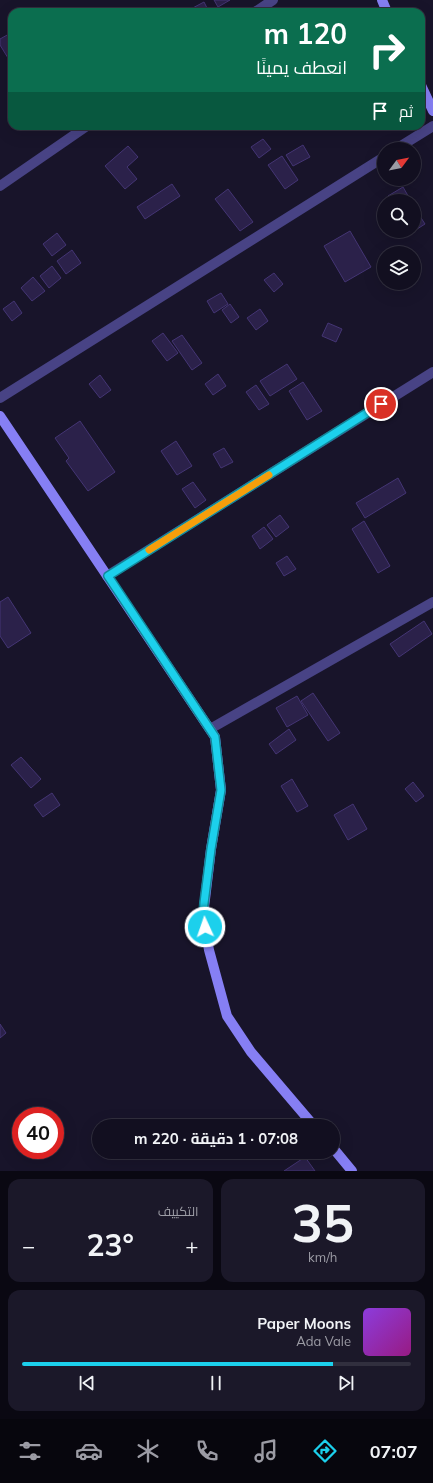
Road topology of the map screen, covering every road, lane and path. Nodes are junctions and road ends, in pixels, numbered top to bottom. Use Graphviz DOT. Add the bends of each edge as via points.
graph roads {
  1 [pos="273,0"];
  2 [pos="261,8"];
  3 [pos="425,92"];
  4 [pos="432,104"];
  5 [pos="433,126"];
  6 [pos="82,130"];
  7 [pos="407,142"];
  8 [pos="377,161"];
  9 [pos="0,186"];
  10 [pos="433,372"];
  11 [pos="0,398"];
  12 [pos="0,416"];
  13 [pos="108,576"];
  14 [pos="433,602"];
  15 [pos="210,729"];
  16 [pos="308,1119"];
  17 [pos="340,1156"];
  18 [pos="352,1171"];
  1 -- 2 [label="street"];
  3 -- 4 [label="street"];
  5 -- 7 [label="street"];
  6 -- 9 [label="street"];
  8 -- 11 [label="street"];
  10 -- 13 [label="street"];
  12 -- 13 [label="street"];
  13 -- 15 [label="street"];
  14 -- 15 [label="street"];
  15 -- 16 [label="street" via="215,737 221,790 203,916 209,950 227,1016 251,1052"];
  17 -- 18 [label="street"];
}
